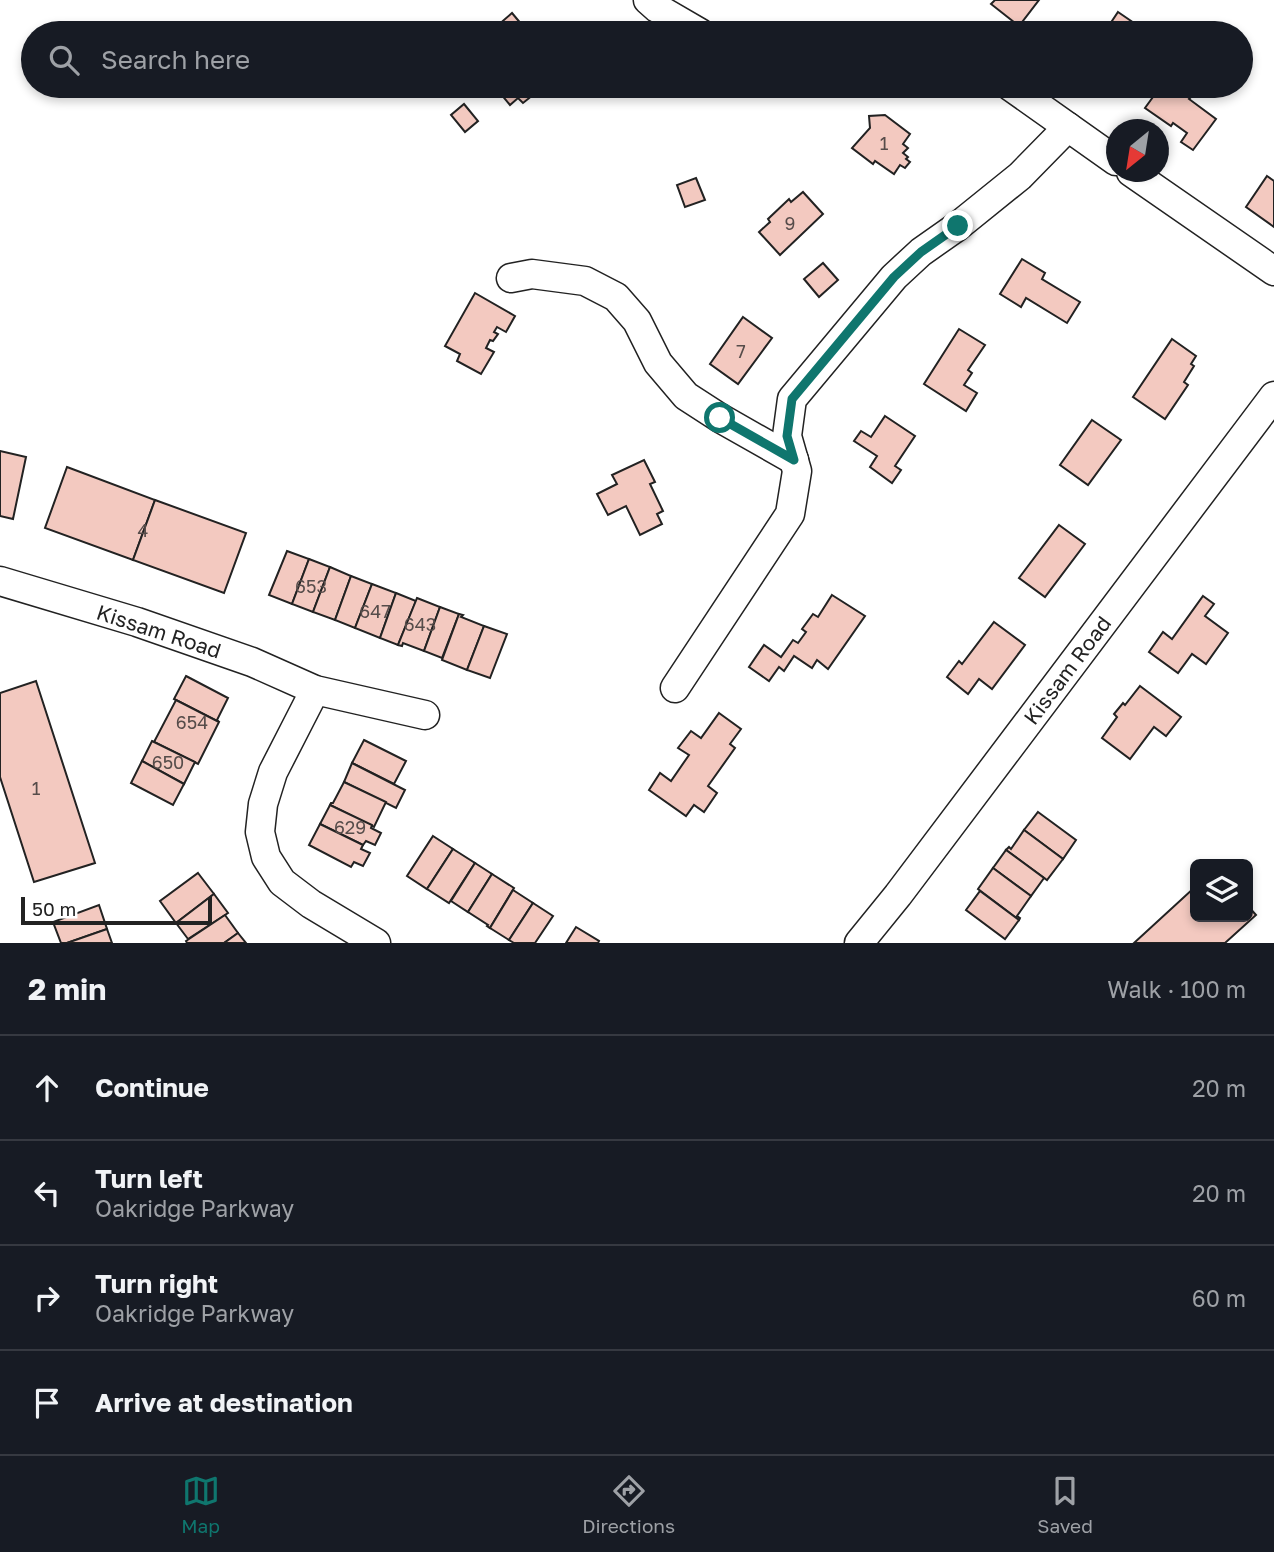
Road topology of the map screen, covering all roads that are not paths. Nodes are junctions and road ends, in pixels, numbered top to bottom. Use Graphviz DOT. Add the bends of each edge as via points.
graph roads {
  1 [pos="648,0"];
  2 [pos="679,21"];
  3 [pos="1027,98"];
  4 [pos="1068,127"];
  5 [pos="1106,154"];
  6 [pos="1145,182"];
  7 [pos="1274,271"];
  8 [pos="511,278"];
  9 [pos="1274,396"];
  10 [pos="794,460"];
  11 [pos="0,581"];
  12 [pos="675,688"];
  13 [pos="316,690"];
  14 [pos="425,715"];
  15 [pos="376,943"];
  16 [pos="859,943"];
  1 -- 2 [label="street"];
  3 -- 4 [label="street"];
  4 -- 5 [label="street"];
  4 -- 10 [label="street" via="1020,176 894,277 792,399 787,436"];
  6 -- 7 [label="street"];
  8 -- 10 [label="street" via="532,274 585,281 617,297 637,321 658,363 686,396"];
  9 -- 16 [label="street, Kissam Road"];
  10 -- 12 [label="street" via="797,471 790,514"];
  11 -- 13 [label="street, Kissam Road" via="137,622"];
  13 -- 14 [label="street, Kissam Road"];
  13 -- 15 [label="street" via="273,772 260,832 266,857 282,882"];
}
